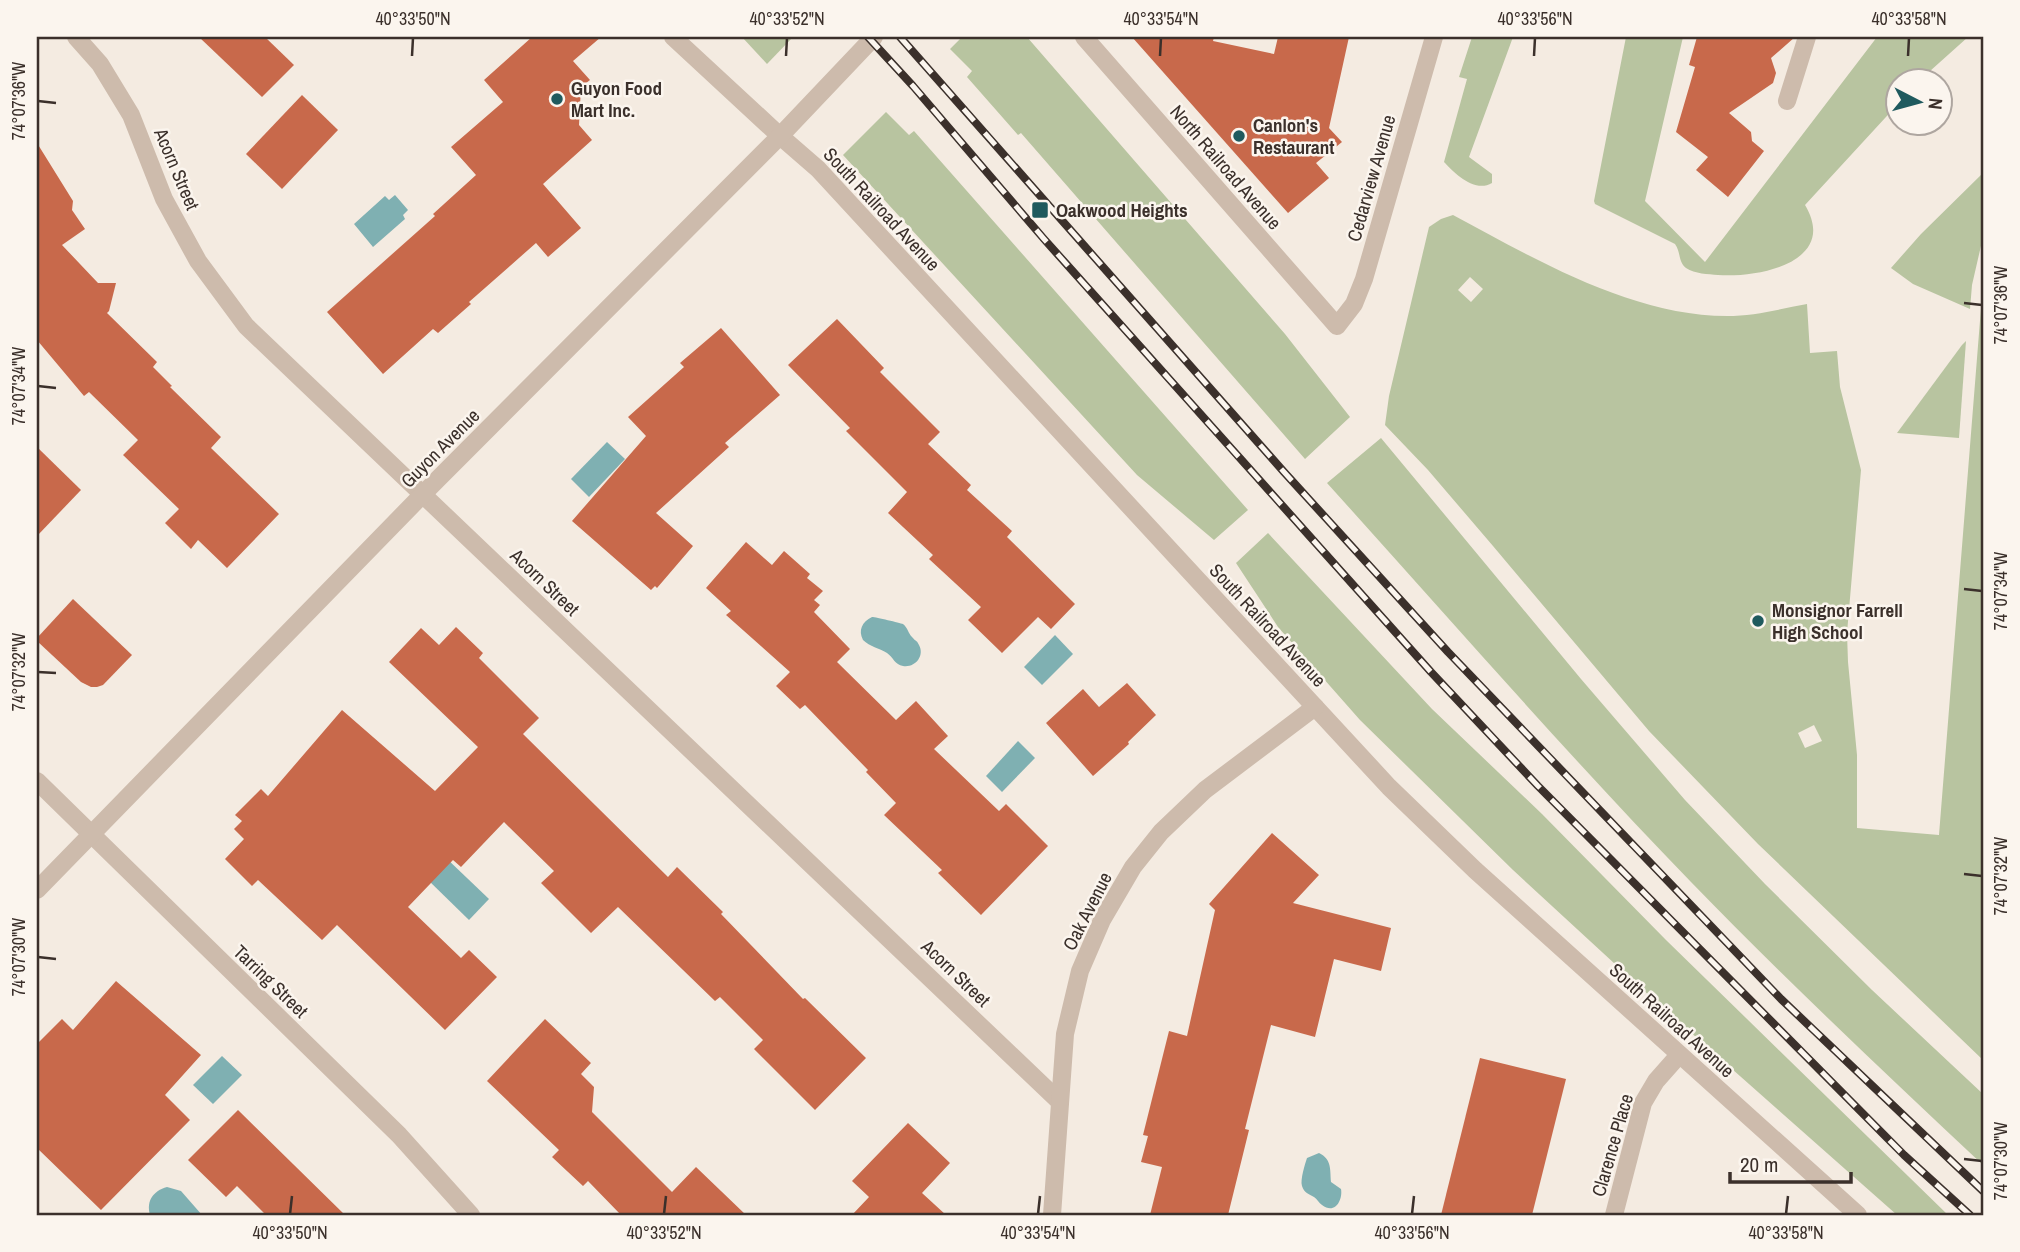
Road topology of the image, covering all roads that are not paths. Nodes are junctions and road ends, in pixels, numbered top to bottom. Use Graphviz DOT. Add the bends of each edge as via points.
graph roads {
  1 [pos="76,37"];
  2 [pos="673,37"];
  3 [pos="874,37"];
  4 [pos="1084,37"];
  5 [pos="1434,37"];
  6 [pos="1807,37"];
  7 [pos="1787,101"];
  8 [pos="780,136"];
  9 [pos="1337,326"];
  10 [pos="423,494"];
  11 [pos="1315,707"];
  12 [pos="37,781"];
  13 [pos="92,835"];
  14 [pos="37,890"];
  15 [pos="1679,1055"];
  16 [pos="1060,1102"];
  17 [pos="471,1215"];
  18 [pos="1052,1215"];
  19 [pos="1614,1215"];
  20 [pos="1858,1215"];
  1 -- 10 [label="street, Acorn Street" via="100,64 131,115 164,199 198,261 246,326"];
  2 -- 8 [label="street, South Railroad Avenue"];
  3 -- 8 [label="street, Guyon Avenue"];
  4 -- 9 [label="street, North Railroad Avenue"];
  5 -- 9 [label="street, Cedarview Avenue" via="1364,279 1354,304"];
  6 -- 7 [label="street"];
  8 -- 10 [label="street, Guyon Avenue"];
  8 -- 11 [label="street, South Railroad Avenue" via="818,169"];
  10 -- 13 [label="street, Guyon Avenue"];
  10 -- 16 [label="street, Acorn Street"];
  11 -- 15 [label="street, South Railroad Avenue" via="1432,829"];
  11 -- 16 [label="street, Oak Avenue" via="1205,790 1133,867 1102,920 1080,971 1065,1034"];
  12 -- 13 [label="street, Tarring Street"];
  13 -- 14 [label="street, Guyon Avenue"];
  13 -- 17 [label="street, Tarring Street" via="398,1135"];
  15 -- 19 [label="street, Clarence Place" via="1643,1103"];
  15 -- 20 [label="street, South Railroad Avenue"];
  16 -- 18 [label="street, Oak Avenue"];
}
